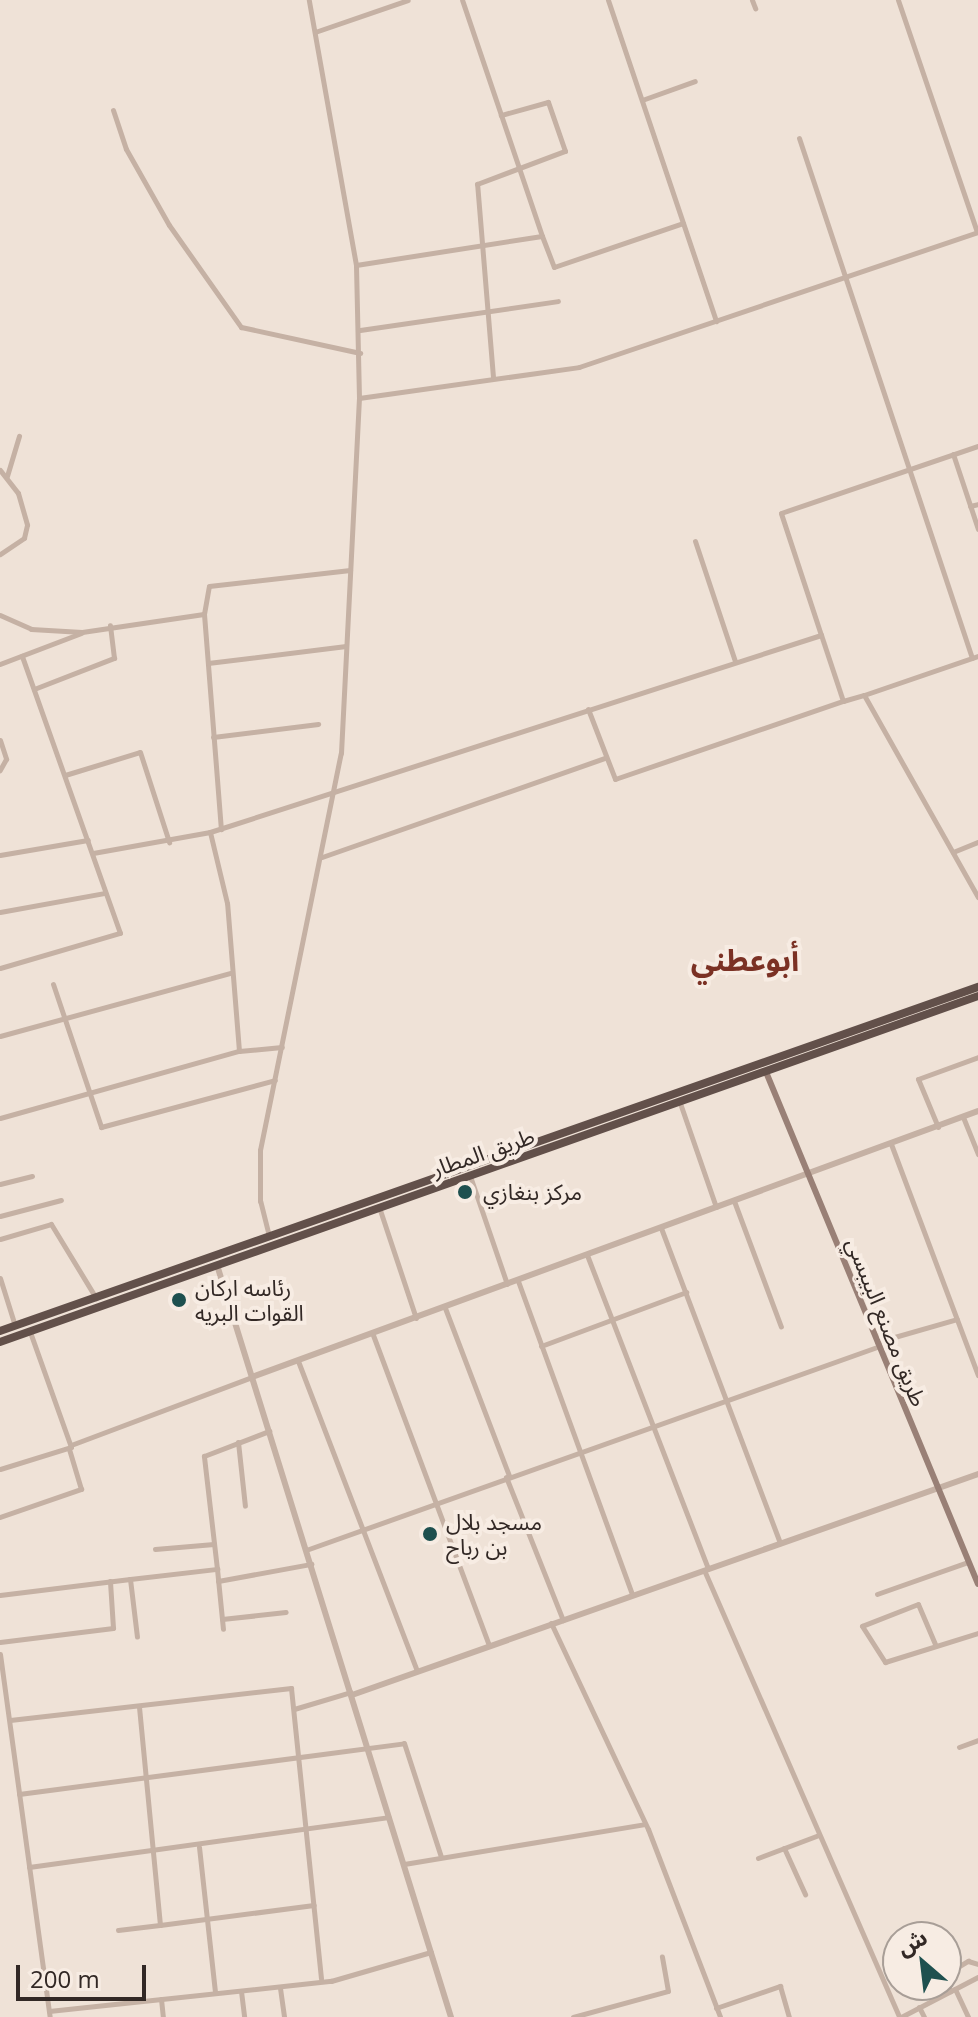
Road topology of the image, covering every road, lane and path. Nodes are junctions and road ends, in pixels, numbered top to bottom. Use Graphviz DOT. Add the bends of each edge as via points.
graph roads {
  1 [pos="309,0"];
  2 [pos="408,0"];
  3 [pos="462,0"];
  4 [pos="608,0"];
  5 [pos="752,0"];
  6 [pos="898,0"];
  7 [pos="755,8"];
  8 [pos="315,32"];
  9 [pos="695,81"];
  10 [pos="642,100"];
  11 [pos="113,110"];
  12 [pos="501,115"];
  13 [pos="799,138"];
  14 [pos="520,173"];
  15 [pos="683,223"];
  16 [pos="978,232"];
  17 [pos="542,236"];
  18 [pos="482,246"];
  19 [pos="356,265"];
  20 [pos="846,275"];
  21 [pos="558,301"];
  22 [pos="488,312"];
  23 [pos="716,321"];
  24 [pos="360,330"];
  25 [pos="360,353"];
  26 [pos="493,377"];
  27 [pos="359,398"];
  28 [pos="19,436"];
  29 [pos="978,446"];
  30 [pos="953,454"];
  31 [pos="0,470"];
  32 [pos="909,470"];
  33 [pos="7,476"];
  34 [pos="978,504"];
  35 [pos="970,506"];
  36 [pos="978,529"];
  37 [pos="695,541"];
  38 [pos="0,554"];
  39 [pos="350,570"];
  40 [pos="204,614"];
  41 [pos="0,615"];
  42 [pos="110,625"];
  43 [pos="82,632"];
  44 [pos="821,635"];
  45 [pos="346,646"];
  46 [pos="22,656"];
  47 [pos="975,657"];
  48 [pos="735,661"];
  49 [pos="208,663"];
  50 [pos="0,664"];
  51 [pos="34,689"];
  52 [pos="864,695"];
  53 [pos="843,701"];
  54 [pos="588,709"];
  55 [pos="318,724"];
  56 [pos="213,737"];
  57 [pos="0,740"];
  58 [pos="604,758"];
  59 [pos="0,770"];
  60 [pos="65,775"];
  61 [pos="335,792"];
  62 [pos="221,829"];
  63 [pos="210,832"];
  64 [pos="88,840"];
  65 [pos="169,842"];
  66 [pos="978,842"];
  67 [pos="953,852"];
  68 [pos="93,853"];
  69 [pos="0,855"];
  70 [pos="321,857"];
  71 [pos="105,893"];
  72 [pos="978,895"];
  73 [pos="0,912"];
  74 [pos="0,968"];
  75 [pos="231,973"];
  76 [pos="53,984"];
  77 [pos="978,987"];
  78 [pos="978,996"];
  79 [pos="957,999"];
  80 [pos="64,1017"];
  81 [pos="0,1036"];
  82 [pos="282,1047"];
  83 [pos="239,1051"];
  84 [pos="978,1057"];
  85 [pos="766,1072"];
  86 [pos="275,1080"];
  87 [pos="87,1093"];
  88 [pos="679,1102"];
  89 [pos="978,1111"];
  90 [pos="963,1117"];
  91 [pos="0,1118"];
  92 [pos="938,1127"];
  93 [pos="891,1144"];
  94 [pos="978,1154"];
  95 [pos="806,1174"];
  96 [pos="470,1175"];
  97 [pos="32,1176"];
  98 [pos="0,1184"];
  99 [pos="61,1200"];
  100 [pos="734,1201"];
  101 [pos="379,1207"];
  102 [pos="716,1207"];
  103 [pos="0,1216"];
  104 [pos="661,1228"];
  105 [pos="269,1236"];
  106 [pos="0,1239"];
  107 [pos="587,1255"];
  108 [pos="217,1265"];
  109 [pos="0,1278"];
  110 [pos="518,1281"];
  111 [pos="508,1285"];
  112 [pos="686,1292"];
  113 [pos="96,1298"];
  114 [pos="445,1308"];
  115 [pos="416,1319"];
  116 [pos="957,1319"];
  117 [pos="614,1320"];
  118 [pos="15,1326"];
  119 [pos="781,1327"];
  120 [pos="0,1331"];
  121 [pos="30,1332"];
  122 [pos="373,1335"];
  123 [pos="0,1342"];
  124 [pos="876,1345"];
  125 [pos="541,1346"];
  126 [pos="298,1361"];
  127 [pos="978,1375"];
  128 [pos="252,1377"];
  129 [pos="726,1399"];
  130 [pos="654,1425"];
  131 [pos="269,1431"];
  132 [pos="238,1442"];
  133 [pos="70,1447"];
  134 [pos="580,1450"];
  135 [pos="0,1469"];
  136 [pos="978,1474"];
  137 [pos="508,1476"];
  138 [pos="935,1489"];
  139 [pos="436,1502"];
  140 [pos="245,1506"];
  141 [pos="0,1517"];
  142 [pos="363,1529"];
  143 [pos="780,1543"];
  144 [pos="214,1544"];
  145 [pos="155,1549"];
  146 [pos="306,1550"];
  147 [pos="968,1562"];
  148 [pos="311,1564"];
  149 [pos="217,1569"];
  150 [pos="706,1569"];
  151 [pos="130,1579"];
  152 [pos="110,1581"];
  153 [pos="218,1581"];
  154 [pos="978,1584"];
  155 [pos="632,1594"];
  156 [pos="877,1594"];
  157 [pos="0,1595"];
  158 [pos="286,1612"];
  159 [pos="222,1619"];
  160 [pos="563,1620"];
  161 [pos="551,1623"];
  162 [pos="223,1629"];
  163 [pos="978,1633"];
  164 [pos="137,1637"];
  165 [pos="0,1642"];
  166 [pos="935,1644"];
  167 [pos="489,1645"];
  168 [pos="0,1654"];
  169 [pos="417,1671"];
  170 [pos="3,1692"];
  171 [pos="351,1693"];
  172 [pos="139,1706"];
  173 [pos="294,1709"];
  174 [pos="10,1720"];
  175 [pos="978,1740"];
  176 [pos="959,1747"];
  177 [pos="369,1750"];
  178 [pos="299,1758"];
  179 [pos="146,1779"];
  180 [pos="19,1794"];
  181 [pos="389,1817"];
  182 [pos="645,1824"];
  183 [pos="306,1832"];
  184 [pos="819,1835"];
  185 [pos="199,1847"];
  186 [pos="784,1848"];
  187 [pos="153,1852"];
  188 [pos="441,1857"];
  189 [pos="758,1858"];
  190 [pos="404,1864"];
  191 [pos="29,1867"];
  192 [pos="805,1894"];
  193 [pos="314,1905"];
  194 [pos="208,1919"];
  195 [pos="160,1925"];
  196 [pos="118,1930"];
  197 [pos="431,1952"];
  198 [pos="662,1957"];
  199 [pos="321,1978"];
  200 [pos="280,1988"];
  201 [pos="241,1991"];
  202 [pos="215,1992"];
  203 [pos="161,1999"];
  204 [pos="931,2001"];
  205 [pos="919,2007"];
  206 [pos="716,2008"];
  207 [pos="50,2014"];
  208 [pos="898,2016"];
  209 [pos="163,2017"];
  210 [pos="244,2017"];
  211 [pos="284,2017"];
  212 [pos="451,2017"];
  213 [pos="573,2017"];
  214 [pos="720,2017"];
  215 [pos="789,2017"];
  216 [pos="924,2017"];
  1 -- 8 [label="street"];
  2 -- 8 [label="street"];
  3 -- 12 [label="street"];
  4 -- 10 [label="street"];
  5 -- 7 [label="street"];
  6 -- 16 [label="street"];
  8 -- 19 [label="street"];
  9 -- 10 [label="street"];
  10 -- 15 [label="street"];
  11 -- 25 [label="street" via="126,149 169,225 241,327"];
  12 -- 14 [label="street"];
  12 -- 14 [label="street" via="550,104 564,153"];
  13 -- 20 [label="street"];
  14 -- 17 [label="street"];
  14 -- 18 [label="street" via="478,182"];
  15 -- 17 [label="street" via="554,267"];
  15 -- 23 [label="street"];
  16 -- 20 [label="street"];
  17 -- 18 [label="street"];
  18 -- 19 [label="street"];
  18 -- 22 [label="street"];
  19 -- 24 [label="street"];
  20 -- 23 [label="street"];
  20 -- 32 [label="street"];
  21 -- 22 [label="street"];
  22 -- 24 [label="street"];
  22 -- 26 [label="street"];
  23 -- 26 [label="street" via="579,367"];
  24 -- 25 [label="street"];
  25 -- 27 [label="street"];
  26 -- 27 [label="street"];
  27 -- 39 [label="street"];
  28 -- 33 [label="street"];
  29 -- 30 [label="street"];
  30 -- 32 [label="street"];
  30 -- 35 [label="street"];
  31 -- 33 [label="street"];
  32 -- 44 [label="street" via="781,513"];
  32 -- 47 [label="street"];
  33 -- 38 [label="street" via="26,533"];
  34 -- 35 [label="street"];
  35 -- 36 [label="street"];
  37 -- 48 [label="street"];
  39 -- 40 [label="street" via="209,586"];
  39 -- 45 [label="street"];
  40 -- 42 [label="street"];
  40 -- 49 [label="street"];
  41 -- 43 [label="street" via="31,629"];
  42 -- 43 [label="street"];
  42 -- 51 [label="street" via="114,658"];
  43 -- 46 [label="street"];
  44 -- 48 [label="street"];
  44 -- 53 [label="street"];
  45 -- 49 [label="street"];
  45 -- 61 [label="street"];
  46 -- 50 [label="street"];
  46 -- 51 [label="street"];
  47 -- 52 [label="street"];
  48 -- 54 [label="street"];
  49 -- 56 [label="street"];
  51 -- 60 [label="street"];
  52 -- 53 [label="street"];
  52 -- 67 [label="street"];
  53 -- 58 [label="street" via="613,779"];
  54 -- 58 [label="street"];
  54 -- 61 [label="street"];
  55 -- 56 [label="street"];
  56 -- 62 [label="street"];
  57 -- 59 [label="street" via="6,759"];
  58 -- 70 [label="street"];
  60 -- 64 [label="street"];
  60 -- 65 [label="street" via="140,752"];
  61 -- 62 [label="street"];
  61 -- 70 [label="street"];
  62 -- 63 [label="street"];
  63 -- 65 [label="street"];
  63 -- 75 [label="street" via="227,903"];
  64 -- 68 [label="street"];
  64 -- 69 [label="street"];
  65 -- 68 [label="street"];
  66 -- 67 [label="street"];
  67 -- 72 [label="street"];
  68 -- 71 [label="street"];
  70 -- 82 [label="street"];
  71 -- 73 [label="street"];
  71 -- 74 [label="street" via="120,933"];
  75 -- 80 [label="street"];
  75 -- 83 [label="street"];
  76 -- 80 [label="street"];
  77 -- 79 [label="highway, طريق المطار"];
  78 -- 79 [label="highway, طريق المطار"];
  79 -- 85 [label="highway, طريق المطار"];
  79 -- 105 [label="highway, طريق المطار"];
  80 -- 81 [label="street"];
  80 -- 87 [label="street"];
  82 -- 83 [label="street"];
  82 -- 86 [label="street"];
  83 -- 87 [label="street"];
  84 -- 92 [label="street" via="918,1079"];
  85 -- 88 [label="highway, طريق المطار"];
  85 -- 95 [label="main road, طريق مصنع البيبسي"];
  86 -- 87 [label="street" via="101,1127"];
  86 -- 105 [label="street" via="259,1164"];
  87 -- 91 [label="street"];
  88 -- 96 [label="highway, طريق المطار"];
  88 -- 102 [label="street"];
  89 -- 90 [label="street"];
  90 -- 92 [label="street"];
  90 -- 94 [label="street"];
  92 -- 93 [label="street"];
  93 -- 95 [label="street"];
  93 -- 116 [label="street"];
  95 -- 100 [label="street"];
  95 -- 124 [label="main road, طريق مصنع البيبسي"];
  96 -- 101 [label="highway, طريق المطار"];
  96 -- 111 [label="street"];
  97 -- 98 [label="street"];
  99 -- 103 [label="street"];
  100 -- 102 [label="street"];
  100 -- 119 [label="street"];
  101 -- 108 [label="highway, طريق المطار"];
  101 -- 115 [label="street"];
  102 -- 104 [label="street"];
  104 -- 107 [label="street"];
  104 -- 112 [label="street"];
  105 -- 113 [label="highway, طريق المطار"];
  106 -- 113 [label="street" via="51,1224"];
  107 -- 110 [label="street"];
  107 -- 117 [label="street"];
  108 -- 121 [label="highway, طريق المطار"];
  108 -- 128 [label="street"];
  109 -- 118 [label="street"];
  110 -- 111 [label="street"];
  110 -- 125 [label="street"];
  111 -- 114 [label="street"];
  112 -- 117 [label="street"];
  112 -- 129 [label="street"];
  113 -- 118 [label="highway, طريق المطار"];
  114 -- 115 [label="street"];
  114 -- 137 [label="street"];
  115 -- 122 [label="street"];
  116 -- 124 [label="street"];
  116 -- 127 [label="street"];
  117 -- 125 [label="street"];
  117 -- 130 [label="street"];
  118 -- 120 [label="highway, طريق المطار"];
  121 -- 123 [label="highway, طريق المطار"];
  121 -- 133 [label="street"];
  122 -- 126 [label="street"];
  122 -- 139 [label="street"];
  124 -- 129 [label="street"];
  124 -- 138 [label="main road, طريق مصنع البيبسي"];
  125 -- 134 [label="street"];
  126 -- 128 [label="street"];
  126 -- 142 [label="street"];
  128 -- 131 [label="street"];
  128 -- 133 [label="street"];
  129 -- 130 [label="street"];
  129 -- 143 [label="street"];
  130 -- 134 [label="street"];
  130 -- 150 [label="street"];
  131 -- 132 [label="street"];
  131 -- 146 [label="street"];
  132 -- 140 [label="street"];
  132 -- 144 [label="street" via="204,1456"];
  133 -- 135 [label="street"];
  133 -- 141 [label="street" via="81,1489"];
  134 -- 137 [label="street"];
  134 -- 155 [label="street"];
  136 -- 138 [label="street"];
  137 -- 139 [label="street"];
  137 -- 160 [label="street"];
  138 -- 143 [label="street"];
  138 -- 147 [label="main road, طريق مصنع البيبسي"];
  139 -- 142 [label="street"];
  139 -- 167 [label="street"];
  142 -- 146 [label="street"];
  142 -- 169 [label="street"];
  143 -- 150 [label="street"];
  144 -- 145 [label="street"];
  144 -- 149 [label="street"];
  146 -- 148 [label="street"];
  147 -- 154 [label="main road, طريق مصنع البيبسي"];
  147 -- 156 [label="street"];
  148 -- 153 [label="street"];
  148 -- 171 [label="street"];
  149 -- 151 [label="street"];
  149 -- 153 [label="street"];
  150 -- 155 [label="street"];
  150 -- 184 [label="street"];
  151 -- 152 [label="street"];
  151 -- 164 [label="street"];
  152 -- 157 [label="street"];
  152 -- 165 [label="street" via="112,1628"];
  153 -- 159 [label="street"];
  155 -- 160 [label="street"];
  158 -- 159 [label="street"];
  159 -- 162 [label="street"];
  160 -- 161 [label="street"];
  161 -- 167 [label="street"];
  161 -- 182 [label="street"];
  163 -- 166 [label="street"];
  166 -- 166 [label="street" via="885,1662 862,1626 918,1604"];
  167 -- 169 [label="street"];
  168 -- 170 [label="street"];
  169 -- 171 [label="street"];
  170 -- 174 [label="street"];
  171 -- 173 [label="street"];
  171 -- 177 [label="street"];
  172 -- 173 [label="street" via="289,1687"];
  172 -- 174 [label="street"];
  172 -- 179 [label="street"];
  173 -- 178 [label="street"];
  174 -- 180 [label="street"];
  175 -- 176 [label="street"];
  177 -- 178 [label="street"];
  177 -- 181 [label="street"];
  177 -- 188 [label="street" via="408,1745"];
  178 -- 179 [label="street"];
  178 -- 183 [label="street"];
  179 -- 180 [label="street"];
  179 -- 187 [label="street"];
  180 -- 191 [label="street"];
  181 -- 183 [label="street"];
  181 -- 190 [label="street"];
  182 -- 188 [label="street"];
  182 -- 206 [label="street"];
  183 -- 185 [label="street"];
  183 -- 193 [label="street"];
  184 -- 186 [label="street"];
  184 -- 208 [label="street"];
  185 -- 187 [label="street"];
  185 -- 194 [label="street"];
  186 -- 189 [label="street"];
  186 -- 192 [label="street"];
  187 -- 191 [label="street"];
  187 -- 195 [label="street"];
  188 -- 190 [label="street"];
  190 -- 197 [label="street"];
  191 -- 207 [label="street"];
  193 -- 194 [label="street"];
  193 -- 199 [label="street"];
  194 -- 195 [label="street"];
  194 -- 202 [label="street"];
  195 -- 196 [label="street"];
  197 -- 199 [label="street"];
  197 -- 212 [label="street"];
  198 -- 213 [label="street" via="668,1991"];
  199 -- 200 [label="street"];
  200 -- 201 [label="street"];
  200 -- 211 [label="street"];
  201 -- 202 [label="street"];
  201 -- 210 [label="street"];
  202 -- 203 [label="street"];
  203 -- 207 [label="street"];
  203 -- 209 [label="street"];
  204 -- 205 [label="street"];
  205 -- 208 [label="street"];
  205 -- 216 [label="street"];
  206 -- 214 [label="street"];
  206 -- 215 [label="street" via="780,1986"];
}
